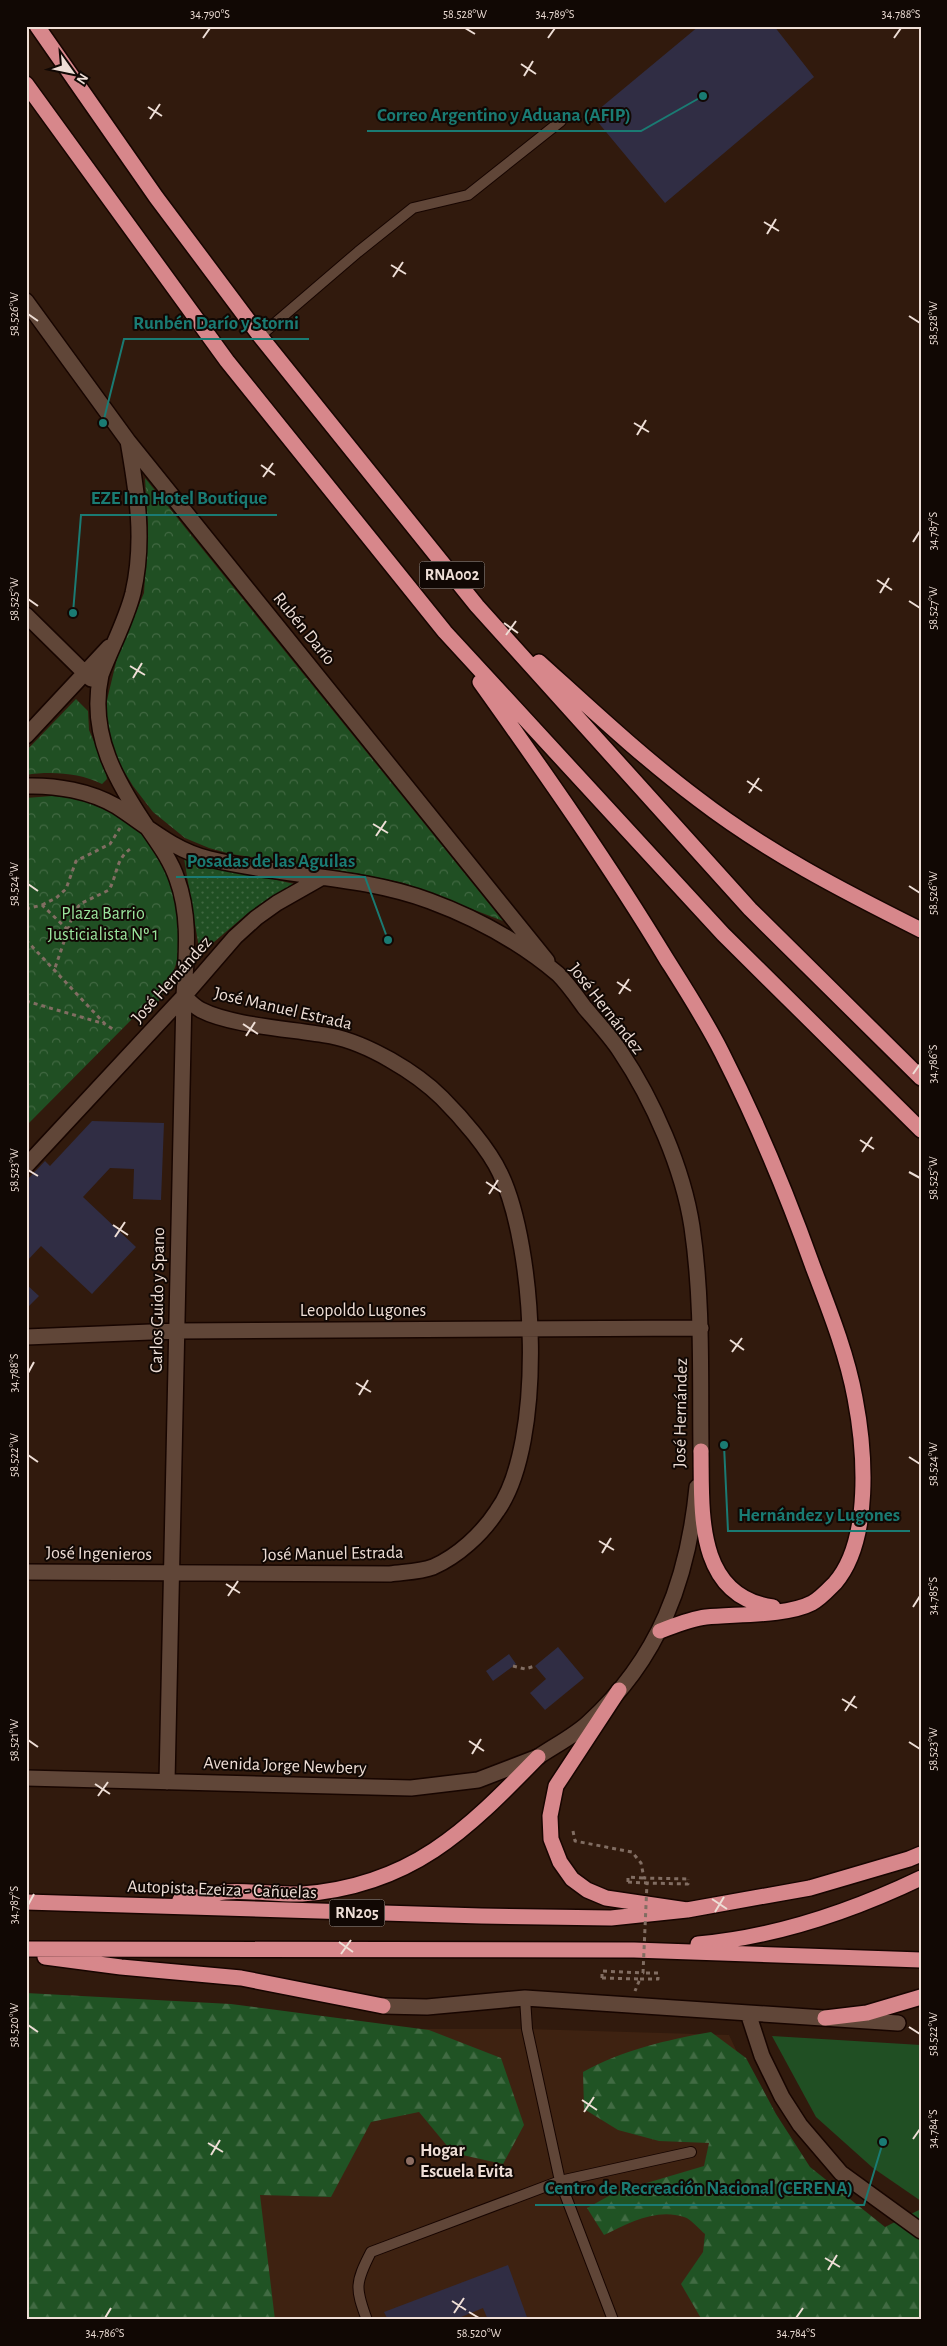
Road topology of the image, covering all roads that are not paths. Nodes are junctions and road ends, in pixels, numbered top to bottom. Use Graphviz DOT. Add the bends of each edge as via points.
graph roads {
  1 [pos="37,26"];
  2 [pos="26,84"];
  3 [pos="561,121"];
  4 [pos="26,301"];
  5 [pos="260,336"];
  6 [pos="128,442"];
  7 [pos="477,606"];
  8 [pos="26,615"];
  9 [pos="445,632"];
  10 [pos="115,640"];
  11 [pos="85,673"];
  12 [pos="98,688"];
  13 [pos="26,736"];
  14 [pos="26,786"];
  15 [pos="148,829"];
  16 [pos="321,878"];
  17 [pos="921,930"];
  18 [pos="559,976"];
  19 [pos="184,996"];
  20 [pos="921,1078"];
  21 [pos="921,1130"];
  22 [pos="26,1166"];
  23 [pos="701,1328"];
  24 [pos="531,1329"];
  25 [pos="176,1331"];
  26 [pos="26,1337"];
  27 [pos="701,1451"];
  28 [pos="26,1572"];
  29 [pos="171,1574"];
  30 [pos="789,1610"];
  31 [pos="660,1631"];
  32 [pos="619,1690"];
  33 [pos="538,1757"];
  34 [pos="26,1778"];
  35 [pos="167,1782"];
  36 [pos="921,1854"];
  37 [pos="921,1878"];
  38 [pos="26,1902"];
  39 [pos="149,1906"];
  40 [pos="687,1910"];
  41 [pos="26,1949"];
  42 [pos="634,1950"];
  43 [pos="26,1954"];
  44 [pos="921,1960"];
  45 [pos="921,1997"];
  46 [pos="525,1998"];
  47 [pos="383,2006"];
  48 [pos="748,2013"];
  49 [pos="825,2018"];
  50 [pos="898,2024"];
  51 [pos="691,2152"];
  52 [pos="560,2181"];
  53 [pos="921,2231"];
  54 [pos="367,2320"];
  55 [pos="613,2320"];
  1 -- 5 [label="highway, RNA002" via="156,197"];
  2 -- 9 [label="highway, RNA002" via="227,361"];
  3 -- 5 [label="lane" via="468,195 413,208"];
  4 -- 6 [label="street, Rubén Darío"];
  5 -- 7 [label="highway, RNA002"];
  6 -- 10 [label="street" via="138,499 138,557 132,594"];
  6 -- 18 [label="street, Rubén Darío"];
  7 -- 17 [label="highway" via="617,733 698,799 791,861"];
  7 -- 20 [label="highway, RNA002" via="750,909"];
  8 -- 11 [label="street"];
  9 -- 21 [label="highway, RNA002" via="723,934"];
  9 -- 30 [label="highway" via="624,888 721,1051 767,1149 830,1312 855,1397 863,1497 854,1547 845,1570 813,1602"];
  10 -- 11 [label="street"];
  10 -- 12 [label="street"];
  11 -- 12 [label="street"];
  11 -- 13 [label="street"];
  12 -- 15 [label="street, Carlos Guido y Spano" via="103,746 120,783"];
  14 -- 15 [label="street" via="50,785 83,793 113,805"];
  15 -- 16 [label="street" via="167,842 207,859"];
  15 -- 19 [label="street, Carlos Guido y Spano" via="167,856 178,880 185,911"];
  16 -- 18 [label="street, José Hernández" via="401,892 460,913 504,936"];
  16 -- 19 [label="street, José Hernández" via="256,918 235,937"];
  18 -- 23 [label="street, José Hernández" via="620,1051 656,1115 678,1171 691,1224"];
  19 -- 22 [label="street, José Hernández"];
  19 -- 24 [label="street, José Manuel Estrada" via="200,1009 222,1018 334,1036 375,1052 406,1070 441,1097 471,1131 500,1172 514,1213 526,1272"];
  19 -- 25 [label="street, Carlos Guido y Spano"];
  23 -- 24 [label="street, Leopoldo Lugones"];
  23 -- 27 [label="street, José Hernández"];
  24 -- 25 [label="street, Leopoldo Lugones"];
  24 -- 29 [label="street, José Manuel Estrada" via="528,1396 518,1467 498,1510 469,1544 432,1567 390,1574"];
  25 -- 26 [label="street, Leopoldo Lugones"];
  25 -- 29 [label="street, Carlos Guido y Spano"];
  27 -- 30 [label="highway" via="703,1522 713,1563 725,1585 742,1598"];
  27 -- 31 [label="street, José Hernández" via="689,1538 680,1577"];
  28 -- 29 [label="street, José Ingenieros"];
  29 -- 35 [label="street, Carlos Guido y Spano"];
  30 -- 31 [label="highway" via="705,1617"];
  31 -- 32 [label="street, José Hernández" via="642,1662"];
  32 -- 33 [label="street, José Hernández" via="588,1723"];
  32 -- 40 [label="highway" via="556,1786 550,1816 551,1839 560,1862 572,1879 587,1890 606,1898"];
  33 -- 35 [label="street, Avenida Jorge Newbery" via="478,1780 411,1788"];
  33 -- 39 [label="highway" via="451,1840 388,1876 345,1888 301,1894 226,1892"];
  34 -- 35 [label="street, Avenida Jorge Newbery"];
  36 -- 40 [label="highway" via="810,1888"];
  37 -- 42 [label="highway" via="849,1910 778,1932 722,1942"];
  38 -- 39 [label="highway, Autopista Ezeiza - Cañuelas / RN205"];
  39 -- 40 [label="highway, Autopista Ezeiza - Cañuelas / RN205" via="612,1918"];
  41 -- 42 [label="highway, RN205"];
  42 -- 44 [label="highway"];
  43 -- 47 [label="highway" via="241,1978"];
  45 -- 49 [label="highway" via="867,2013"];
  46 -- 47 [label="street" via="427,2007"];
  46 -- 48 [label="street"];
  46 -- 52 [label="lane" via="527,2029"];
  48 -- 49 [label="street"];
  48 -- 53 [label="street" via="762,2056 800,2125 841,2173"];
  49 -- 50 [label="street"];
  51 -- 52 [label="lane"];
  52 -- 54 [label="lane" via="371,2252 358,2276 358,2296"];
  52 -- 55 [label="lane"];
}
